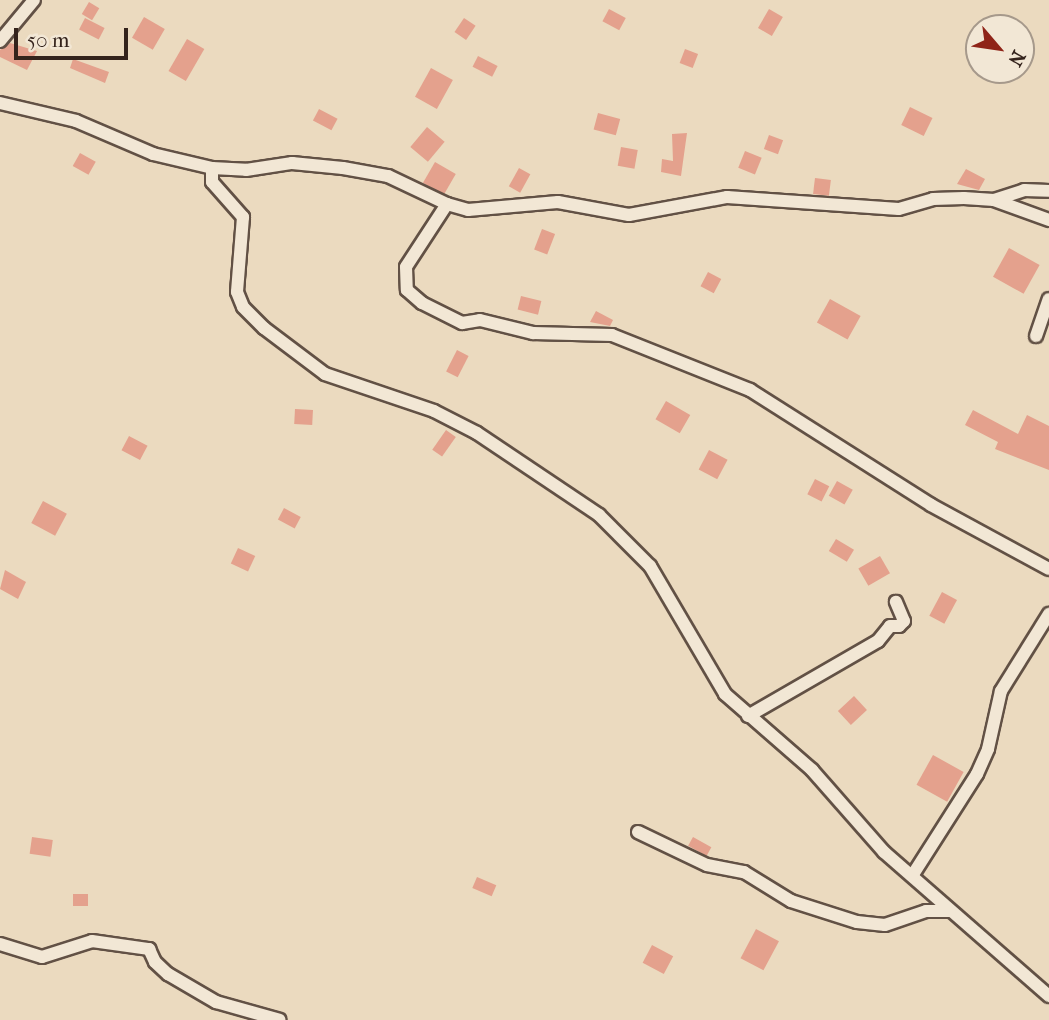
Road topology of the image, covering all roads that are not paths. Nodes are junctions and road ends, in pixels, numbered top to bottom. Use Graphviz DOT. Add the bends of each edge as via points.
graph roads {
  1 [pos="34,0"];
  2 [pos="0,41"];
  3 [pos="0,103"];
  4 [pos="212,168"];
  5 [pos="1049,191"];
  6 [pos="994,200"];
  7 [pos="447,204"];
  8 [pos="1049,220"];
  9 [pos="1049,299"];
  10 [pos="1036,336"];
  11 [pos="1049,569"];
  12 [pos="896,602"];
  13 [pos="1049,614"];
  14 [pos="748,716"];
  15 [pos="638,832"];
  16 [pos="912,877"];
  17 [pos="952,911"];
  18 [pos="0,944"];
  19 [pos="1049,996"];
  20 [pos="280,1020"];
  1 -- 2 [label="street"];
  3 -- 4 [label="street" via="76,121 153,154"];
  4 -- 7 [label="street" via="246,170 292,163 344,168 388,176"];
  4 -- 14 [label="street" via="212,182 244,222 237,247 237,285 243,307 325,374 434,411 477,433 599,515 650,566 725,694"];
  5 -- 6 [label="street" via="1024,190"];
  6 -- 7 [label="street" via="933,199 899,209 727,197 629,215 558,202 500,209"];
  6 -- 8 [label="street"];
  7 -- 11 [label="street" via="406,267 407,290 422,303 462,323 480,320 533,332 612,335 750,390 931,505"];
  9 -- 10 [label="street"];
  12 -- 14 [label="street" via="904,621 900,626 890,626 878,641"];
  13 -- 16 [label="street" via="1001,691 988,749 977,774"];
  14 -- 16 [label="street" via="812,770 852,820"];
  15 -- 17 [label="street" via="707,866 744,872 791,901 857,922 885,925 926,911"];
  16 -- 17 [label="street"];
  17 -- 19 [label="street"];
  18 -- 20 [label="street" via="42,957 92,941 149,949 168,974 216,1002"];
}
